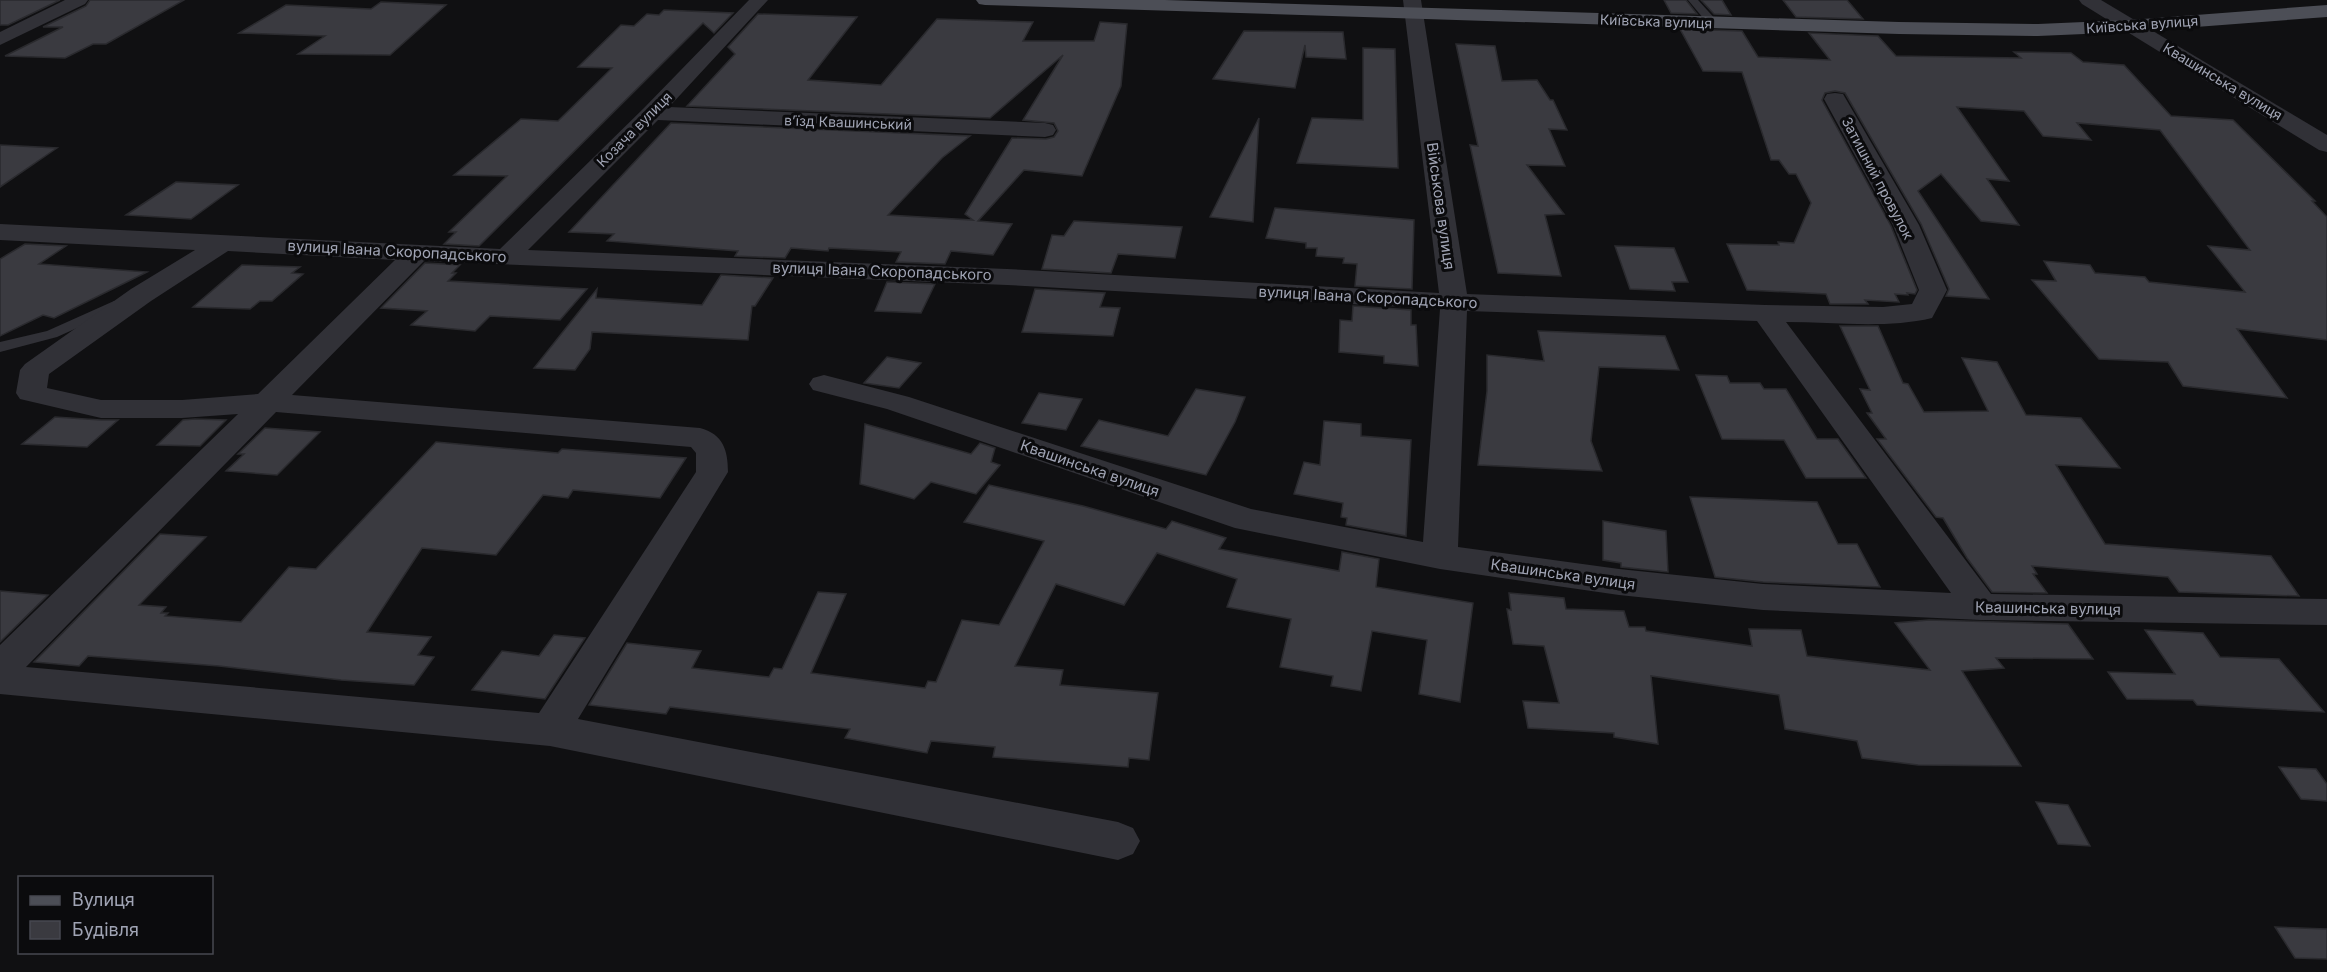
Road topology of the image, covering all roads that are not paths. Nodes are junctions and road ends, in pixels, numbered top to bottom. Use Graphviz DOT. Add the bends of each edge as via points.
graph roads {
  1 [pos="79,0"];
  2 [pos="759,0"];
  3 [pos="985,0"];
  4 [pos="1693,0"];
  5 [pos="2088,0"];
  6 [pos="1082,2"];
  7 [pos="1112,2"];
  8 [pos="1413,6"];
  9 [pos="2327,11"];
  10 [pos="1713,23"];
  11 [pos="2130,26"];
  12 [pos="0,39"];
  13 [pos="1835,99"];
  14 [pos="652,113"];
  15 [pos="1045,130"];
  16 [pos="2327,144"];
  17 [pos="2,233"];
  18 [pos="225,242"];
  19 [pos="417,253"];
  20 [pos="507,256"];
  21 [pos="141,294"];
  22 [pos="1454,302"];
  23 [pos="1765,313"];
  24 [pos="0,347"];
  25 [pos="824,384"];
  26 [pos="268,402"];
  27 [pos="1440,557"];
  28 [pos="1981,607"];
  29 [pos="2327,612"];
  30 [pos="0,669"];
  31 [pos="0,679"];
  32 [pos="550,729"];
  33 [pos="1118,841"];
  1 -- 12 [label="street"];
  2 -- 14 [label="street, Козача вулиця"];
  3 -- 6 [label="main road, Київська вулиця"];
  4 -- 10 [label="lane"];
  5 -- 11 [label="street, Квашинська вулиця"];
  6 -- 7 [label="main road, Київська вулиця"];
  7 -- 8 [label="main road, Київська вулиця"];
  8 -- 10 [label="main road, Київська вулиця"];
  8 -- 22 [label="street, Військова вулиця"];
  9 -- 11 [label="main road, Київська вулиця"];
  10 -- 11 [label="main road, Київська вулиця" via="2026,30"];
  11 -- 16 [label="street, Квашинська вулиця"];
  13 -- 23 [label="street, Затишний провулок" via="1906,225 1933,290 1922,312"];
  14 -- 15 [label="street, в’їзд Квашинський"];
  14 -- 20 [label="street, Козача вулиця"];
  17 -- 18 [label="street, вулиця Івана Скоропадського"];
  18 -- 19 [label="street, вулиця Івана Скоропадського"];
  18 -- 21 [label="street"];
  19 -- 20 [label="street, вулиця Івана Скоропадського"];
  19 -- 26 [label="street"];
  20 -- 22 [label="street, вулиця Івана Скоропадського" via="1007,277"];
  21 -- 24 [label="lane" via="52,334"];
  21 -- 26 [label="street" via="35,370 31,393 101,409 182,409"];
  22 -- 23 [label="street, вулиця Івана Скоропадського"];
  22 -- 27 [label="street, Військова вулиця"];
  23 -- 28 [label="street"];
  25 -- 27 [label="street, Квашинська вулиця" via="898,403 1248,520"];
  26 -- 30 [label="street"];
  26 -- 32 [label="street" via="700,438 712,452 712,472"];
  27 -- 28 [label="street, Квашинська вулиця" via="1763,597"];
  28 -- 29 [label="street, Квашинська вулиця"];
  31 -- 32 [label="street"];
  32 -- 33 [label="street"];
}
